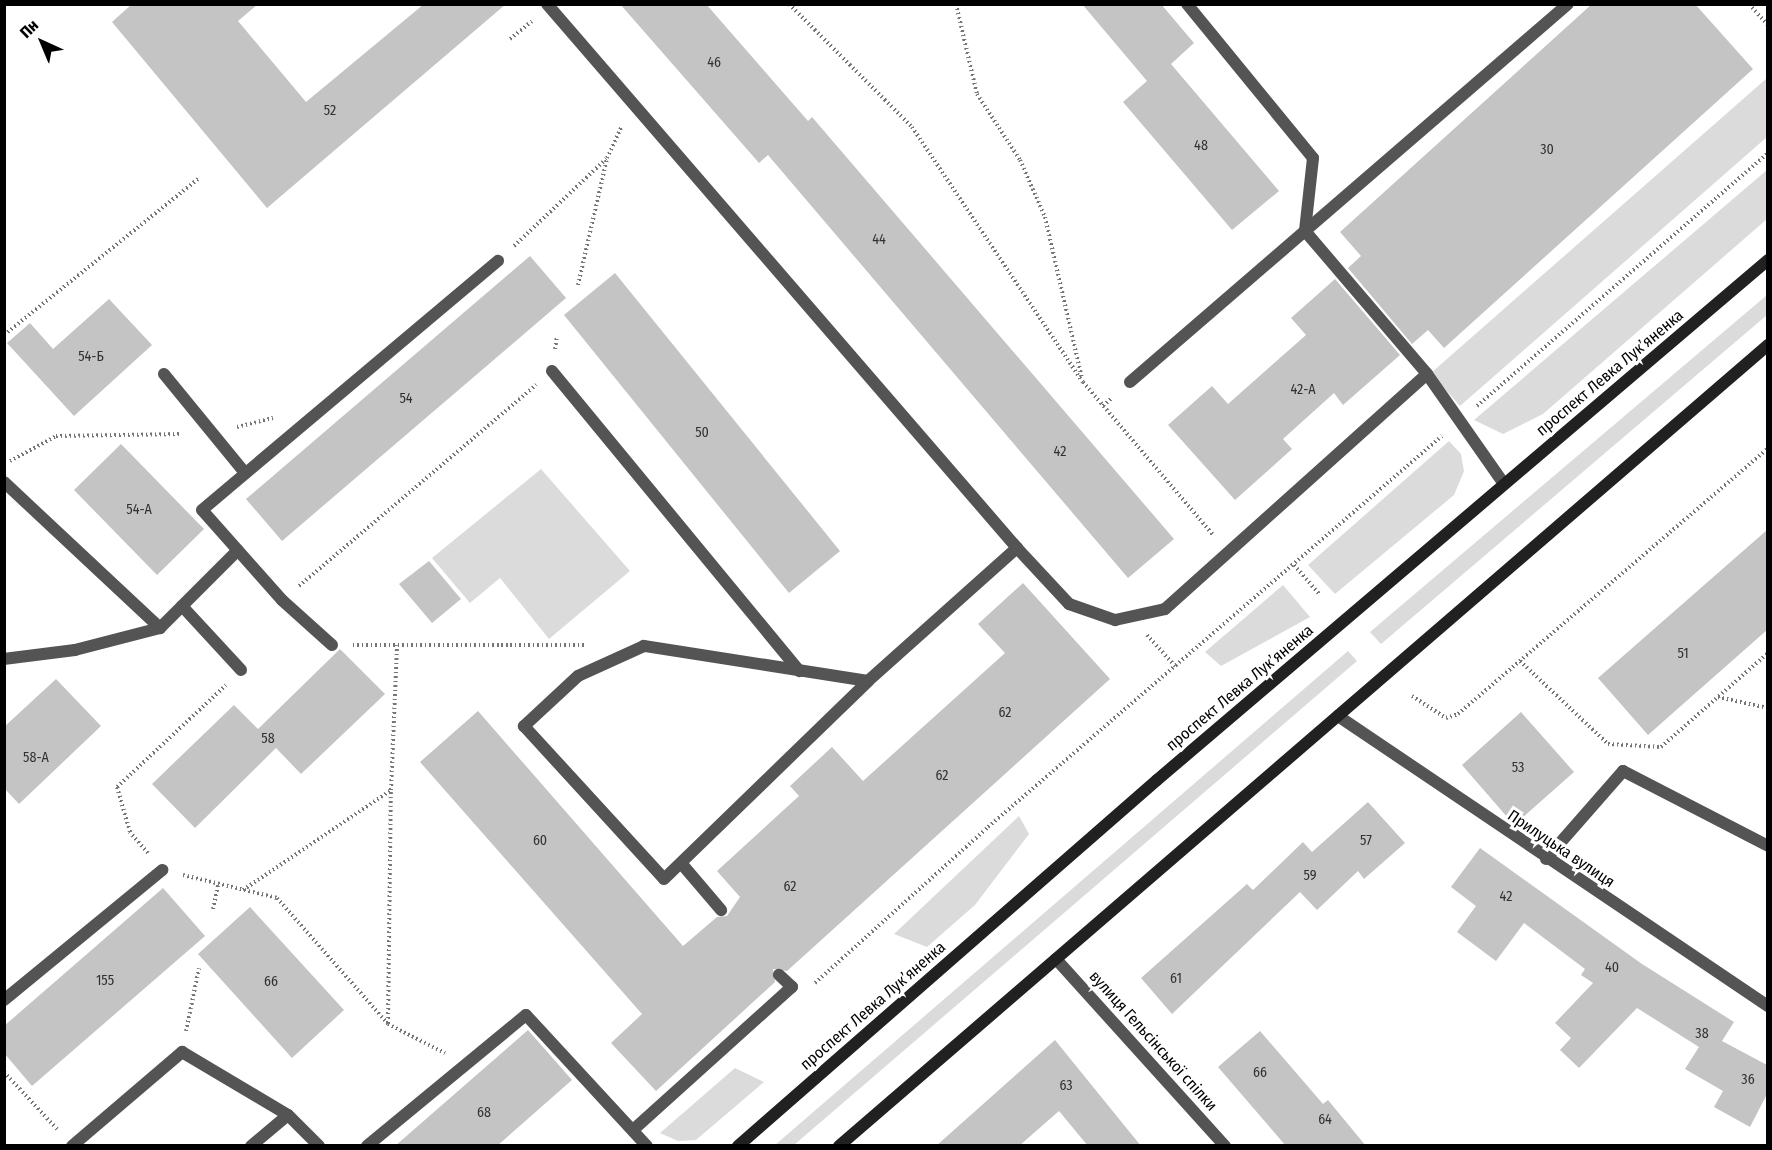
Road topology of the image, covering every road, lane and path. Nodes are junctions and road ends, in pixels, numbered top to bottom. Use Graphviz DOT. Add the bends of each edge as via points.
graph roads {
  1 [pos="789,4"];
  2 [pos="956,4"];
  3 [pos="1187,4"];
  4 [pos="1568,4"];
  5 [pos="1749,4"];
  6 [pos="548,6"];
  7 [pos="1767,25"];
  8 [pos="510,39"];
  9 [pos="633,104"];
  10 [pos="1767,153"];
  11 [pos="607,158"];
  12 [pos="199,178"];
  13 [pos="1305,231"];
  14 [pos="1767,260"];
  15 [pos="498,261"];
  16 [pos="578,285"];
  17 [pos="4,335"];
  18 [pos="1767,345"];
  19 [pos="552,371"];
  20 [pos="164,374"];
  21 [pos="1427,374"];
  22 [pos="1083,382"];
  23 [pos="1130,382"];
  24 [pos="282,416"];
  25 [pos="1459,422"];
  26 [pos="212,434"];
  27 [pos="1767,448"];
  28 [pos="4,464"];
  29 [pos="245,473"];
  30 [pos="4,482"];
  31 [pos="1504,484"];
  32 [pos="1017,548"];
  33 [pos="238,550"];
  34 [pos="1229,554"];
  35 [pos="1294,565"];
  36 [pos="1318,594"];
  37 [pos="282,600"];
  38 [pos="182,606"];
  39 [pos="1131,617"];
  40 [pos="160,628"];
  41 [pos="332,645"];
  42 [pos="397,645"];
  43 [pos="597,645"];
  44 [pos="1767,653"];
  45 [pos="4,659"];
  46 [pos="1520,661"];
  47 [pos="1175,666"];
  48 [pos="241,670"];
  49 [pos="799,671"];
  50 [pos="868,681"];
  51 [pos="1412,696"];
  52 [pos="1718,697"];
  53 [pos="1767,708"];
  54 [pos="1338,716"];
  55 [pos="391,790"];
  56 [pos="1767,846"];
  57 [pos="1546,859"];
  58 [pos="681,863"];
  59 [pos="162,870"];
  60 [pos="218,885"];
  61 [pos="242,890"];
  62 [pos="213,909"];
  63 [pos="721,910"];
  64 [pos="1056,959"];
  65 [pos="199,968"];
  66 [pos="778,975"];
  67 [pos="810,987"];
  68 [pos="4,1000"];
  69 [pos="1767,1006"];
  70 [pos="388,1024"];
  71 [pos="182,1052"];
  72 [pos="464,1063"];
  73 [pos="4,1072"];
  74 [pos="288,1115"];
  75 [pos="633,1130"];
  76 [pos="72,1145"];
  77 [pos="251,1146"];
  78 [pos="319,1146"];
  79 [pos="367,1146"];
  80 [pos="647,1146"];
  81 [pos="738,1146"];
  82 [pos="839,1146"];
  83 [pos="1225,1146"];
  1 -- 22 [label="path" via="912,127"];
  2 -- 22 [label="path" via="977,94 1020,160 1044,217"];
  3 -- 13 [label="street" via="1313,158"];
  4 -- 13 [label="street"];
  5 -- 7 [label="path"];
  6 -- 8 [label="path"];
  6 -- 9 [label="street"];
  9 -- 11 [label="path"];
  9 -- 32 [label="street"];
  10 -- 25 [label="path"];
  11 -- 15 [label="path"];
  11 -- 16 [label="path"];
  12 -- 17 [label="path"];
  13 -- 21 [label="street"];
  13 -- 23 [label="street"];
  14 -- 31 [label="main road, проспект Левка Лукʼяненка"];
  15 -- 29 [label="street"];
  18 -- 54 [label="main road"];
  19 -- 37 [label="path"];
  19 -- 49 [label="street"];
  20 -- 26 [label="street"];
  21 -- 25 [label="street"];
  21 -- 34 [label="street"];
  22 -- 34 [label="path"];
  24 -- 26 [label="path"];
  25 -- 31 [label="street"];
  25 -- 35 [label="path"];
  26 -- 28 [label="path" via="56,436"];
  26 -- 29 [label="street"];
  27 -- 46 [label="path"];
  29 -- 33 [label="street" via="202,510"];
  30 -- 40 [label="street"];
  31 -- 81 [label="main road, проспект Левка Лукʼяненка"];
  32 -- 39 [label="street" via="1069,604 1115,620"];
  32 -- 50 [label="street"];
  33 -- 37 [label="street"];
  33 -- 38 [label="street"];
  34 -- 39 [label="street" via="1165,609"];
  35 -- 36 [label="path"];
  35 -- 47 [label="path"];
  37 -- 41 [label="street"];
  38 -- 40 [label="street"];
  38 -- 48 [label="street"];
  39 -- 47 [label="path"];
  40 -- 45 [label="street" via="75,650"];
  41 -- 42 [label="path"];
  42 -- 43 [label="path"];
  42 -- 55 [label="path"];
  44 -- 52 [label="path"];
  46 -- 51 [label="path" via="1458,714 1446,718"];
  46 -- 52 [label="path" via="1608,744 1660,747"];
  47 -- 67 [label="path"];
  48 -- 59 [label="path" via="117,787 130,832"];
  49 -- 50 [label="street"];
  49 -- 58 [label="street" via="644,646 578,676 524,726 664,879"];
  50 -- 58 [label="street"];
  52 -- 53 [label="path"];
  54 -- 57 [label="street, Прилуцька вулиця"];
  54 -- 64 [label="main road"];
  55 -- 61 [label="path"];
  55 -- 70 [label="path"];
  56 -- 57 [label="street" via="1623,771"];
  57 -- 69 [label="street, Прилуцька вулиця"];
  58 -- 63 [label="street"];
  59 -- 60 [label="path"];
  59 -- 68 [label="street"];
  60 -- 61 [label="path"];
  60 -- 62 [label="path"];
  61 -- 70 [label="path" via="277,898"];
  64 -- 82 [label="main road"];
  64 -- 83 [label="street, вулиця Гельсінської спілки"];
  65 -- 71 [label="path"];
  66 -- 75 [label="street" via="792,987"];
  70 -- 72 [label="path"];
  71 -- 74 [label="street"];
  71 -- 76 [label="street"];
  72 -- 75 [label="street" via="526,1015"];
  72 -- 79 [label="street"];
  73 -- 76 [label="path"];
  74 -- 77 [label="street"];
  74 -- 78 [label="street"];
  75 -- 80 [label="street"];
}
